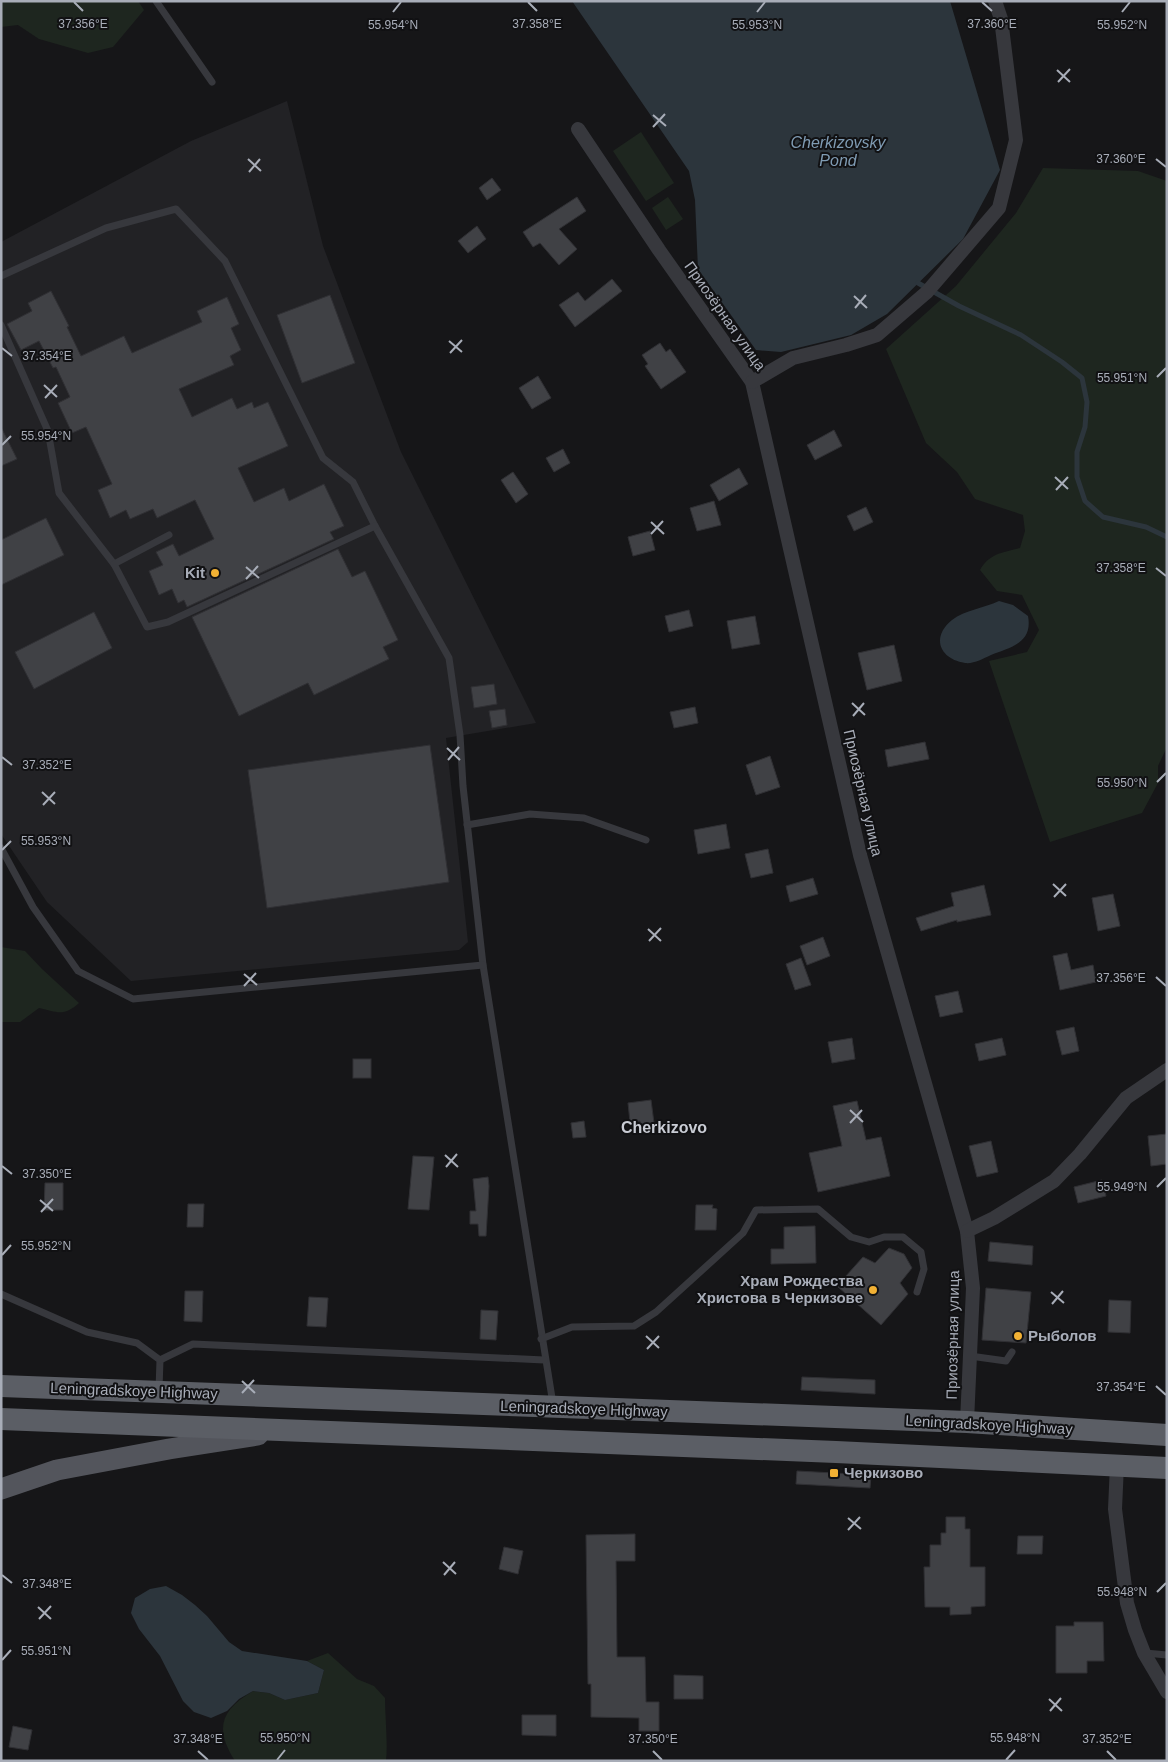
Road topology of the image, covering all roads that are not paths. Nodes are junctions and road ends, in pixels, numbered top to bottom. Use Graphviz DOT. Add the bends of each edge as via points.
graph roads {
  1 [pos="156,1"];
  2 [pos="995,1"];
  3 [pos="212,82"];
  4 [pos="578,130"];
  5 [pos="1,276"];
  6 [pos="1,325"];
  7 [pos="752,382"];
  8 [pos="375,526"];
  9 [pos="169,535"];
  10 [pos="114,564"];
  11 [pos="467,825"];
  12 [pos="646,840"];
  13 [pos="1,848"];
  14 [pos="483,965"];
  15 [pos="1167,1070"];
  16 [pos="967,1231"];
  17 [pos="917,1292"];
  18 [pos="1,1294"];
  19 [pos="541,1339"];
  20 [pos="1012,1352"];
  21 [pos="970,1356"];
  22 [pos="160,1360"];
  23 [pos="544,1360"];
  24 [pos="1,1386"];
  25 [pos="159,1392"];
  26 [pos="553,1408"];
  27 [pos="1,1419"];
  28 [pos="967,1422"];
  29 [pos="295,1430"];
  30 [pos="1167,1435"];
  31 [pos="1117,1465"];
  32 [pos="1167,1468"];
  33 [pos="1,1489"];
  34 [pos="1144,1653"];
  35 [pos="1167,1655"];
  36 [pos="1167,1692"];
  1 -- 3 [label="lane"];
  2 -- 7 [label="street" via="1001,19 1016,140 999,208 927,292 878,335 793,358"];
  4 -- 7 [label="street, Приозёрная улица"];
  5 -- 8 [label="lane" via="106,228 176,209 225,261 323,458 353,482"];
  6 -- 10 [label="lane" via="48,431 59,493"];
  7 -- 16 [label="street, Приозёрная улица" via="860,855"];
  8 -- 10 [label="lane" via="168,622 147,627"];
  8 -- 11 [label="lane" via="449,658 460,735"];
  9 -- 10 [label="lane"];
  11 -- 12 [label="lane" via="530,814 584,818"];
  11 -- 14 [label="lane"];
  13 -- 14 [label="lane" via="33,907 78,970 133,998"];
  14 -- 19 [label="lane"];
  15 -- 16 [label="street" via="1126,1098 1054,1181"];
  16 -- 21 [label="street, Приозёрная улица" via="973,1288"];
  17 -- 19 [label="lane" via="924,1269 921,1252 903,1237 884,1237 869,1242 851,1237 818,1209 756,1210 743,1234 656,1312 634,1326 572,1327"];
  18 -- 22 [label="lane" via="87,1332 137,1343"];
  19 -- 23 [label="lane"];
  20 -- 21 [label="lane" via="1006,1361"];
  21 -- 28 [label="street, Приозёрная улица"];
  22 -- 23 [label="lane" via="194,1344"];
  22 -- 25 [label="lane"];
  23 -- 26 [label="lane"];
  24 -- 25 [label="highway, Leningradskoye Highway"];
  25 -- 26 [label="highway, Leningradskoye Highway"];
  26 -- 28 [label="highway, Leningradskoye Highway"];
  27 -- 29 [label="highway"];
  28 -- 30 [label="highway, Leningradskoye Highway"];
  29 -- 31 [label="highway"];
  29 -- 33 [label="main road" via="169,1448 57,1470"];
  31 -- 32 [label="highway"];
  31 -- 34 [label="street" via="1115,1509 1127,1603"];
  34 -- 35 [label="lane"];
  34 -- 36 [label="street"];
}
